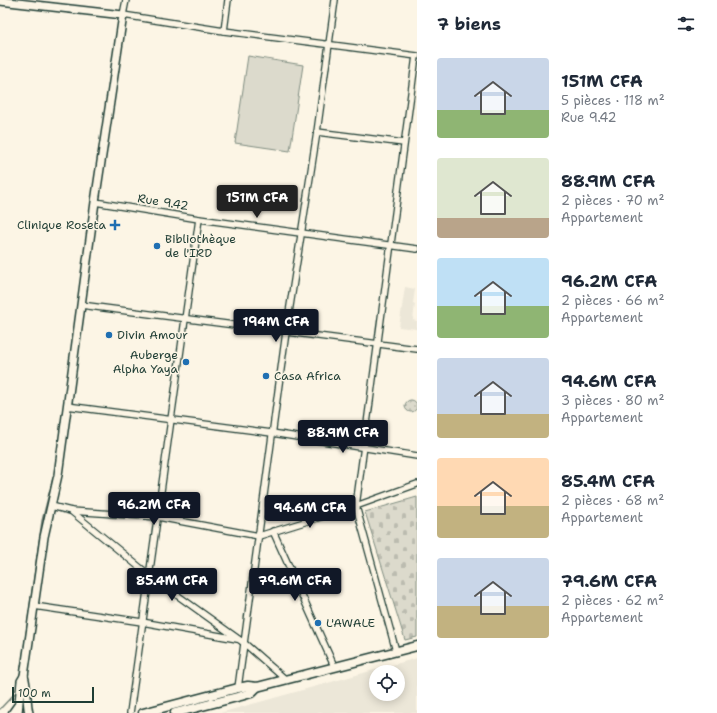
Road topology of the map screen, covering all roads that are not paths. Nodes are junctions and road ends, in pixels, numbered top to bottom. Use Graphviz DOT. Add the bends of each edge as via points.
graph roads {
  1 [pos="126,0"];
  2 [pos="228,0"];
  3 [pos="335,0"];
  4 [pos="0,1"];
  5 [pos="21,2"];
  6 [pos="123,15"];
  7 [pos="224,31"];
  8 [pos="328,44"];
  9 [pos="416,56"];
  10 [pos="317,132"];
  11 [pos="404,143"];
  12 [pos="95,202"];
  13 [pos="199,219"];
  14 [pos="301,234"];
  15 [pos="391,246"];
  16 [pos="417,249"];
  17 [pos="81,305"];
  18 [pos="185,319"];
  19 [pos="286,332"];
  20 [pos="378,344"];
  21 [pos="417,349"];
  22 [pos="67,406"];
  23 [pos="171,420"];
  24 [pos="272,433"];
  25 [pos="364,448"];
  26 [pos="417,456"];
  27 [pos="417,484"];
  28 [pos="51,506"];
  29 [pos="356,506"];
  30 [pos="71,511"];
  31 [pos="158,517"];
  32 [pos="273,531"];
  33 [pos="259,536"];
  34 [pos="149,575"];
  35 [pos="34,606"];
  36 [pos="142,622"];
  37 [pos="242,642"];
  38 [pos="417,646"];
  39 [pos="396,651"];
  40 [pos="334,666"];
  41 [pos="24,676"];
  42 [pos="284,679"];
  43 [pos="258,687"];
  44 [pos="238,688"];
  45 [pos="18,709"];
  46 [pos="12,713"];
  47 [pos="30,713"];
  48 [pos="130,713"];
  49 [pos="143,713"];
  50 [pos="175,713"];
  1 -- 6 [label="street"];
  2 -- 7 [label="street"];
  3 -- 8 [label="street"];
  4 -- 5 [label="main road"];
  5 -- 6 [label="main road"];
  6 -- 7 [label="street"];
  6 -- 12 [label="main road"];
  7 -- 8 [label="street"];
  8 -- 9 [label="street"];
  8 -- 10 [label="street"];
  9 -- 11 [label="street"];
  10 -- 11 [label="street"];
  10 -- 14 [label="street"];
  11 -- 15 [label="street"];
  12 -- 13 [label="street, Rue 9.42"];
  12 -- 17 [label="main road"];
  13 -- 14 [label="street, Rue 9.42"];
  13 -- 18 [label="street"];
  14 -- 15 [label="street, Rue 9.42"];
  14 -- 19 [label="street"];
  15 -- 16 [label="street, Rue 9.42"];
  15 -- 20 [label="street"];
  17 -- 18 [label="street"];
  17 -- 22 [label="main road"];
  18 -- 19 [label="street"];
  18 -- 23 [label="street"];
  19 -- 20 [label="street"];
  19 -- 24 [label="street"];
  20 -- 21 [label="street"];
  20 -- 25 [label="street"];
  22 -- 23 [label="street"];
  22 -- 28 [label="main road"];
  23 -- 24 [label="street"];
  23 -- 31 [label="street"];
  24 -- 25 [label="street"];
  24 -- 33 [label="street"];
  25 -- 26 [label="street"];
  25 -- 29 [label="street"];
  27 -- 29 [label="street"];
  28 -- 30 [label="street"];
  28 -- 35 [label="main road"];
  29 -- 32 [label="street"];
  29 -- 39 [label="street"];
  30 -- 31 [label="street"];
  30 -- 34 [label="street"];
  31 -- 33 [label="street"];
  31 -- 34 [label="street"];
  32 -- 33 [label="street"];
  32 -- 40 [label="street"];
  33 -- 37 [label="street"];
  34 -- 36 [label="street"];
  34 -- 37 [label="street"];
  35 -- 36 [label="street"];
  35 -- 41 [label="main road"];
  36 -- 37 [label="street"];
  36 -- 48 [label="street"];
  37 -- 42 [label="street"];
  37 -- 44 [label="street"];
  38 -- 39 [label="highway"];
  39 -- 40 [label="highway"];
  40 -- 42 [label="highway"];
  41 -- 45 [label="main road" via="21,681"];
  41 -- 47 [label="main road"];
  42 -- 43 [label="highway"];
  43 -- 44 [label="highway"];
  43 -- 50 [label="highway" via="251,693"];
  44 -- 49 [label="highway"];
  45 -- 46 [label="highway"];
}
